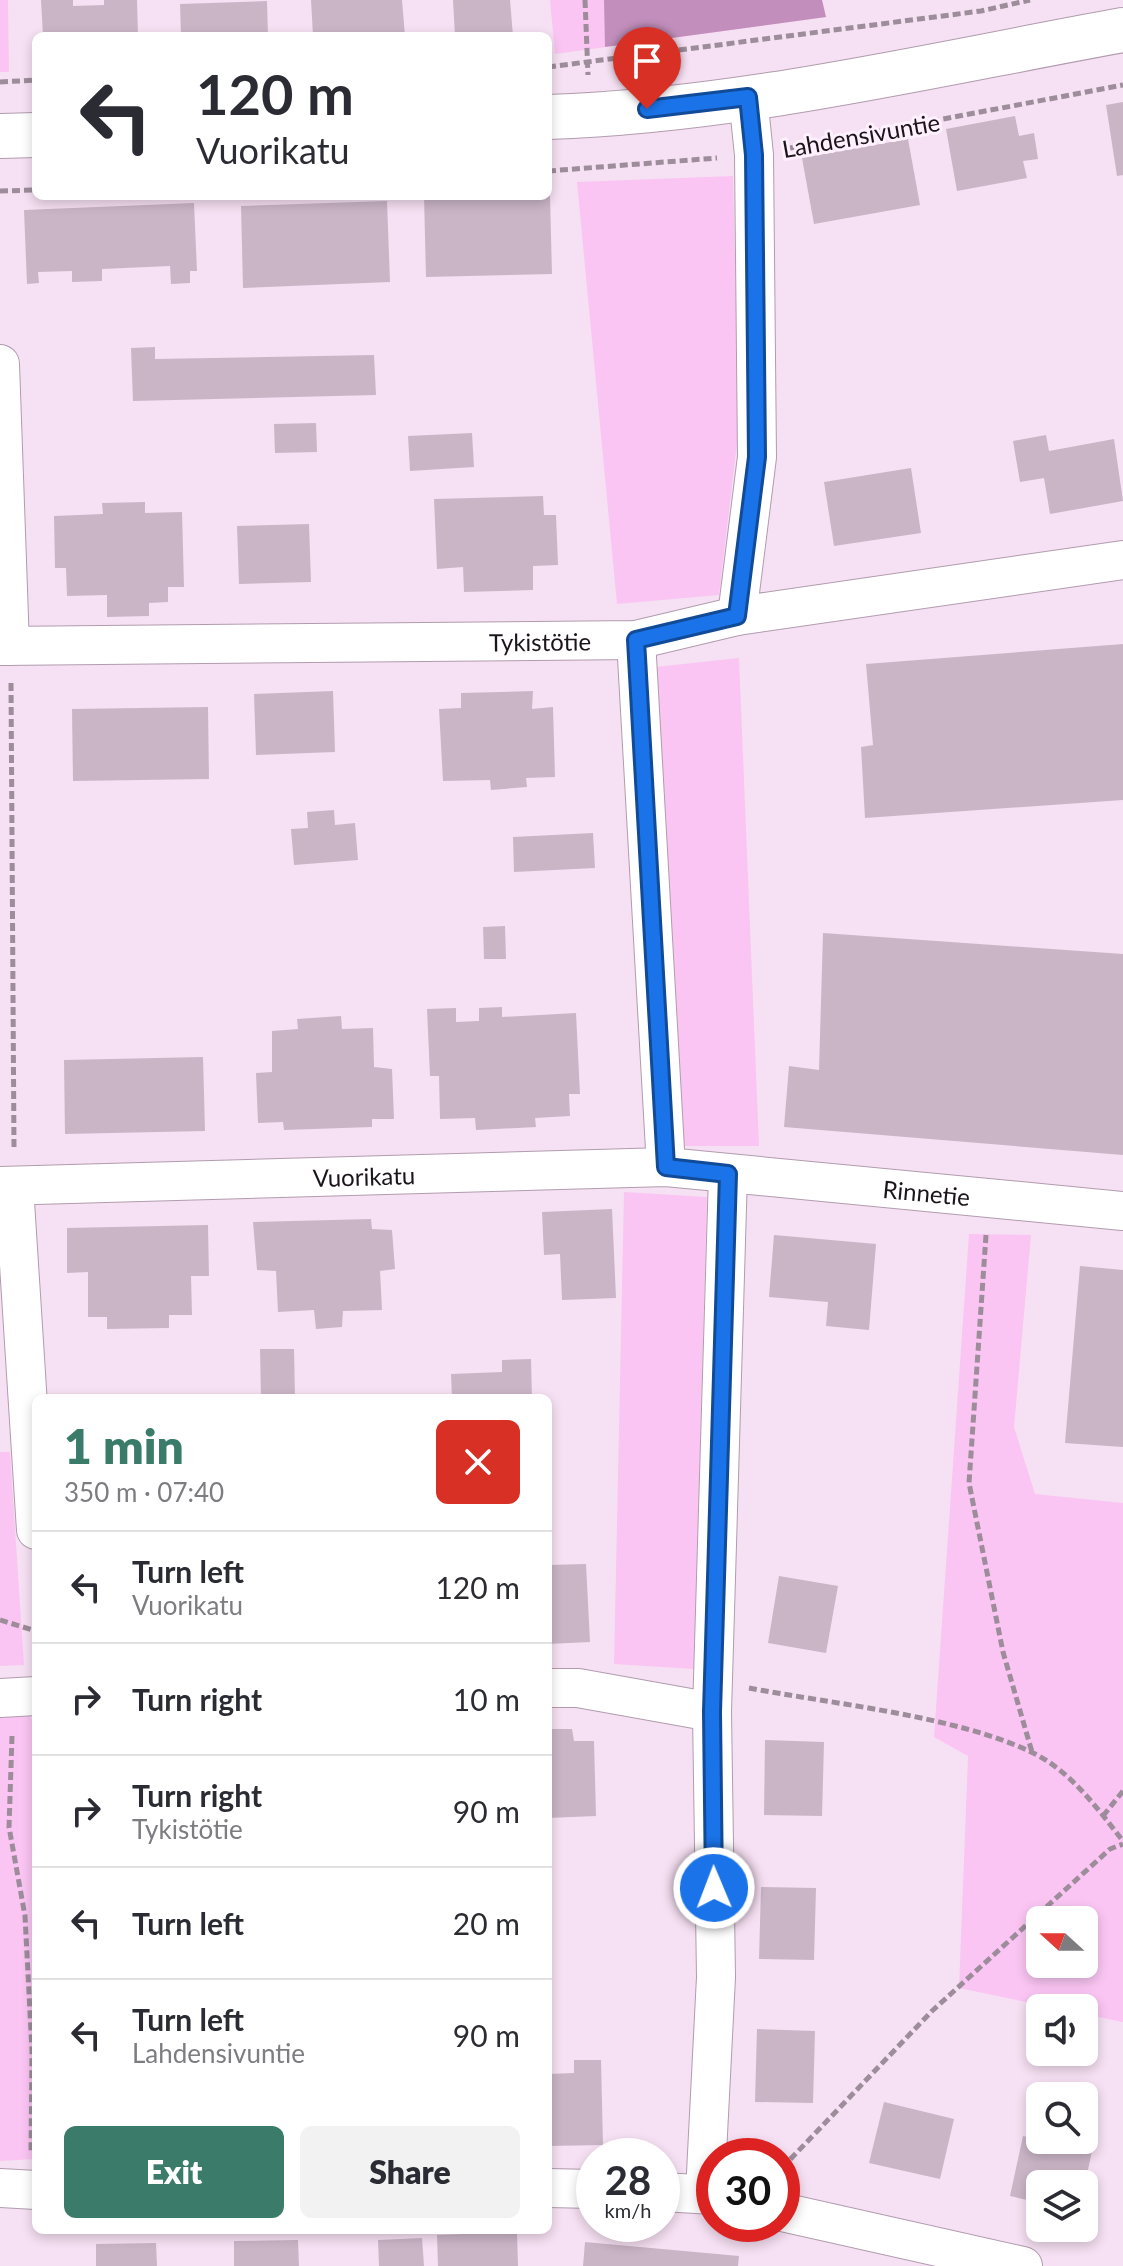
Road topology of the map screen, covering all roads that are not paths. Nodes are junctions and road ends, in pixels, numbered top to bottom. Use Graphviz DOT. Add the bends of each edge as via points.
graph roads {
  1 [pos="1123,30"];
  2 [pos="748,97"];
  3 [pos="569,117"];
  4 [pos="32,135"];
  5 [pos="0,136"];
  6 [pos="0,364"];
  7 [pos="1123,560"];
  8 [pos="737,616"];
  9 [pos="636,640"];
  10 [pos="5,646"];
  11 [pos="666,1167"];
  12 [pos="728,1174"];
  13 [pos="7,1186"];
  14 [pos="1123,1211"];
  15 [pos="32,1483"];
  16 [pos="552,1688"];
  17 [pos="32,1696"];
  18 [pos="712,1696"];
  19 [pos="0,1698"];
  20 [pos="712,2138"];
  21 [pos="552,2188"];
  22 [pos="576,2189"];
  23 [pos="800,2216"];
  24 [pos="1023,2266"];
  1 -- 2 [label="main road"];
  2 -- 3 [label="main road"];
  2 -- 8 [label="street" via="754,155 757,457"];
  4 -- 5 [label="main road"];
  6 -- 10 [label="street"];
  7 -- 8 [label="street, Tykistötie"];
  8 -- 9 [label="street, Tykistötie"];
  9 -- 10 [label="street, Tykistötie"];
  9 -- 11 [label="street"];
  11 -- 12 [label="street, Vuorikatu"];
  11 -- 13 [label="street, Vuorikatu"];
  12 -- 14 [label="street, Rinnetie"];
  12 -- 18 [label="street"];
  13 -- 15 [label="street"];
  16 -- 18 [label="street"];
  17 -- 19 [label="street"];
  18 -- 20 [label="street" via="716,1977"];
  21 -- 22 [label="street"];
  23 -- 24 [label="street"];
}
